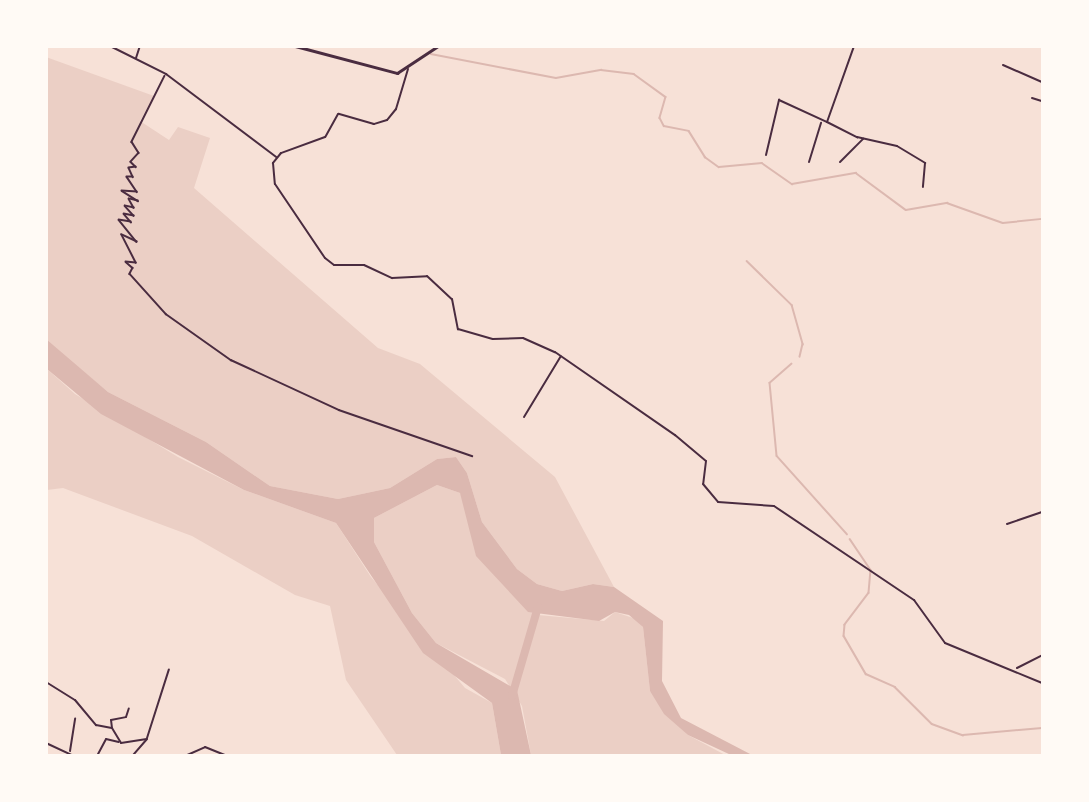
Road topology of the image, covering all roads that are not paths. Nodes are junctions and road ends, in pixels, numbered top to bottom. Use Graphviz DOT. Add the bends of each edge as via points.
graph roads {
  1 [pos="110,46"];
  2 [pos="140,46"];
  3 [pos="295,46"];
  4 [pos="438,46"];
  5 [pos="854,46"];
  6 [pos="136,58"];
  7 [pos="1003,65"];
  8 [pos="408,69"];
  9 [pos="1042,82"];
  10 [pos="1032,98"];
  11 [pos="1042,101"];
  12 [pos="827,122"];
  13 [pos="821,123"];
  14 [pos="863,139"];
  15 [pos="766,156"];
  16 [pos="276,157"];
  17 [pos="809,162"];
  18 [pos="840,162"];
  19 [pos="923,187"];
  20 [pos="561,356"];
  21 [pos="524,417"];
  22 [pos="1042,512"];
  23 [pos="1007,524"];
  24 [pos="1042,655"];
  25 [pos="1017,668"];
  26 [pos="169,669"];
  27 [pos="46,682"];
  28 [pos="1042,683"];
  29 [pos="129,708"];
  30 [pos="75,718"];
  31 [pos="111,728"];
  32 [pos="147,739"];
  33 [pos="46,743"];
  34 [pos="121,743"];
  35 [pos="70,751"];
  36 [pos="74,756"];
  37 [pos="97,756"];
  38 [pos="132,756"];
  39 [pos="185,756"];
  40 [pos="227,756"];
  41 [pos="243,756"];
  42 [pos="256,756"];
  1 -- 6 [label="street"];
  2 -- 6 [label="street"];
  3 -- 8 [label="street" via="392,73"];
  4 -- 8 [label="street"];
  5 -- 12 [label="street"];
  6 -- 16 [label="street" via="166,74"];
  7 -- 9 [label="street"];
  8 -- 16 [label="street" via="396,109 387,120 374,124 338,114 323,138"];
  10 -- 11 [label="street"];
  12 -- 13 [label="street"];
  12 -- 14 [label="street"];
  13 -- 15 [label="street" via="778,100"];
  13 -- 17 [label="street"];
  14 -- 18 [label="street"];
  14 -- 19 [label="street" via="895,145 925,163"];
  16 -- 20 [label="street" via="273,179 330,262 364,265 397,279 423,273 452,299 458,329 493,339 523,338"];
  20 -- 21 [label="street"];
  20 -- 25 [label="street" via="701,456 706,463 703,484 718,502 774,507 914,600 945,643 972,657"];
  22 -- 23 [label="street"];
  24 -- 25 [label="street"];
  25 -- 28 [label="street"];
  26 -- 32 [label="street"];
  27 -- 31 [label="street" via="75,700 96,725"];
  29 -- 31 [label="street" via="126,717 111,720"];
  30 -- 35 [label="street"];
  31 -- 34 [label="street"];
  32 -- 34 [label="street"];
  32 -- 38 [label="street"];
  33 -- 35 [label="street"];
  34 -- 37 [label="street" via="106,739"];
  35 -- 36 [label="street"];
  39 -- 40 [label="street" via="205,747"];
  41 -- 42 [label="street"];
}
